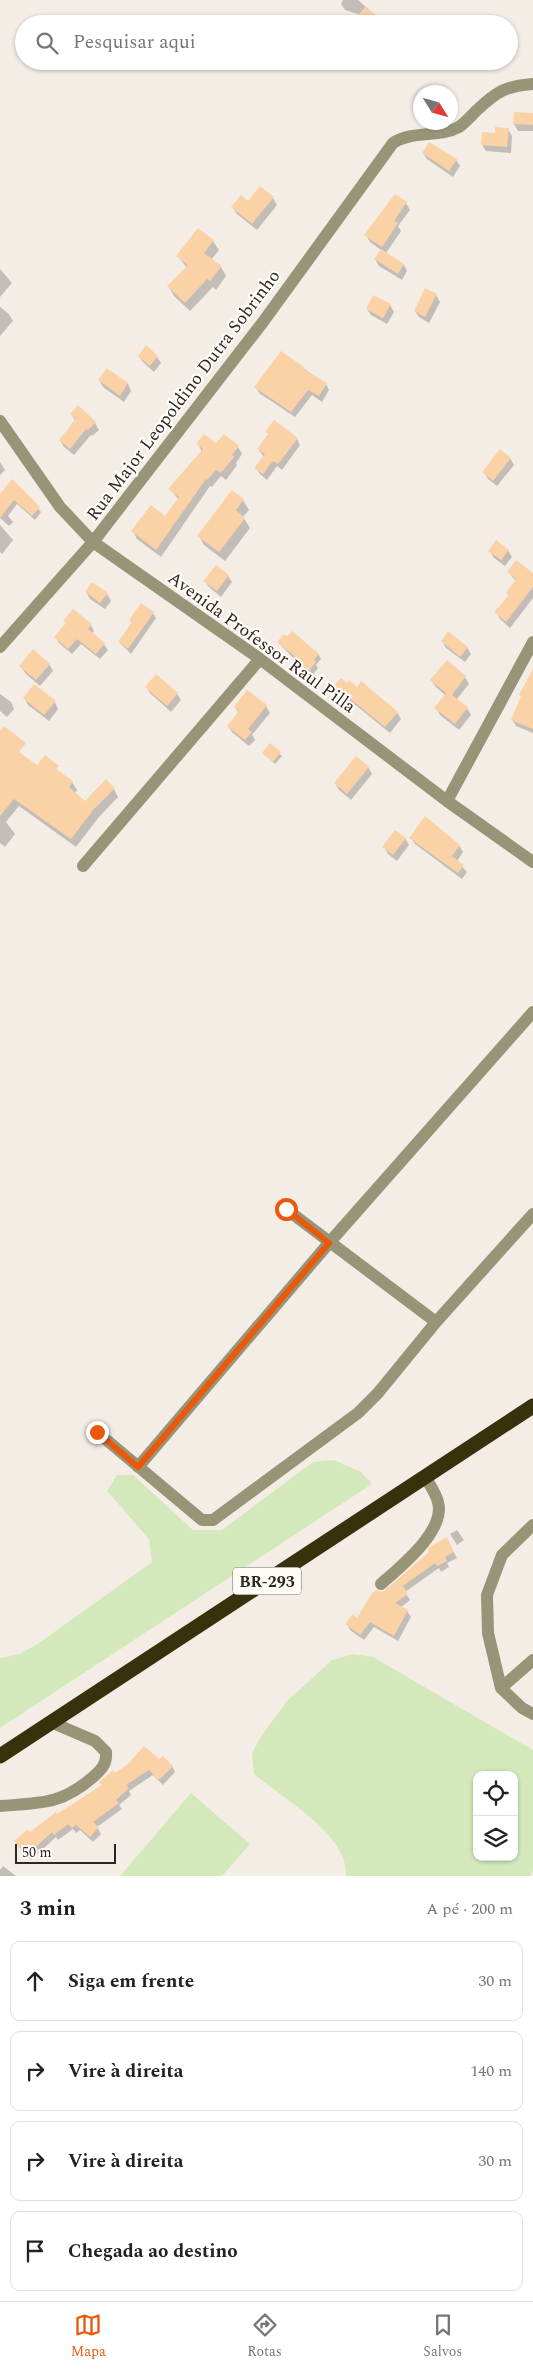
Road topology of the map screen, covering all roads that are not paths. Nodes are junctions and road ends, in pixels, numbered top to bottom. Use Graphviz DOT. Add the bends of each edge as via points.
graph roads {
  1 [pos="533,84"];
  2 [pos="0,421"];
  3 [pos="93,542"];
  4 [pos="533,642"];
  5 [pos="0,647"];
  6 [pos="260,659"];
  7 [pos="447,801"];
  8 [pos="533,862"];
  9 [pos="82,866"];
  10 [pos="533,1012"];
  11 [pos="286,1209"];
  12 [pos="533,1214"];
  13 [pos="329,1243"];
  14 [pos="436,1322"];
  15 [pos="533,1406"];
  16 [pos="97,1432"];
  17 [pos="138,1467"];
  18 [pos="426,1478"];
  19 [pos="533,1526"];
  20 [pos="380,1584"];
  21 [pos="533,1660"];
  22 [pos="502,1688"];
  23 [pos="533,1714"];
  24 [pos="53,1723"];
  25 [pos="0,1756"];
  26 [pos="0,1806"];
  1 -- 3 [label="street, Rua Major Leopoldino Dutra Sobrinho" via="497,91 459,127 404,136 393,143 263,322"];
  2 -- 3 [label="street, Avenida Professor Raul Pilla" via="60,507"];
  3 -- 5 [label="street, Rua Major Leopoldino Dutra Sobrinho"];
  3 -- 6 [label="street, Avenida Professor Raul Pilla"];
  4 -- 7 [label="street"];
  6 -- 7 [label="street, Avenida Professor Raul Pilla"];
  6 -- 9 [label="street"];
  7 -- 8 [label="street, Avenida Professor Raul Pilla"];
  10 -- 13 [label="street"];
  11 -- 13 [label="street"];
  12 -- 14 [label="street"];
  13 -- 14 [label="street"];
  13 -- 17 [label="street"];
  14 -- 17 [label="street" via="358,1413 213,1520 202,1520"];
  15 -- 18 [label="highway, BR-293"];
  16 -- 17 [label="street"];
  18 -- 20 [label="street" via="438,1502 439,1515 420,1547"];
  18 -- 24 [label="highway, BR-293"];
  19 -- 22 [label="street" via="502,1555 487,1595 488,1633"];
  21 -- 22 [label="street"];
  22 -- 23 [label="street"];
  24 -- 25 [label="highway, BR-293"];
  24 -- 26 [label="street" via="96,1741 106,1752 107,1762 77,1792 57,1801"];
}
